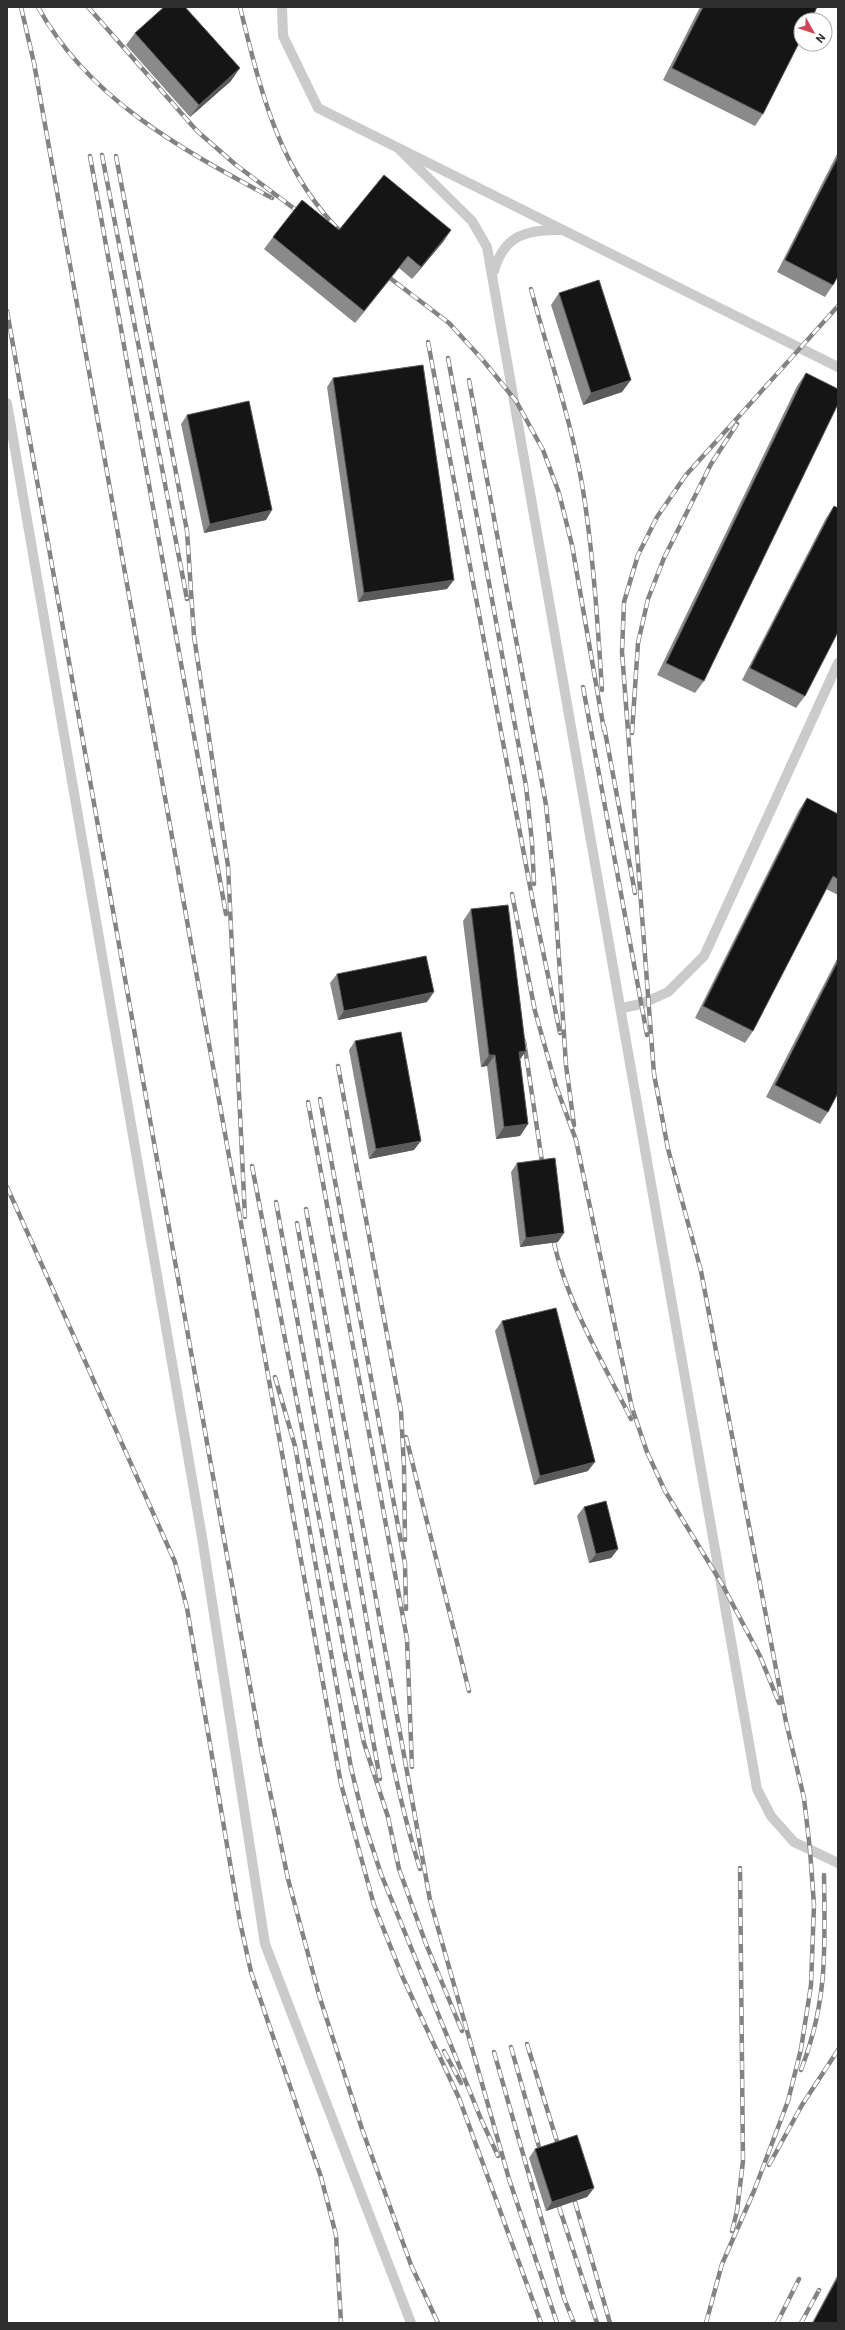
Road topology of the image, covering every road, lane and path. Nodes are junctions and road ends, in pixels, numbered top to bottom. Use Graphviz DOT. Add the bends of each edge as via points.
graph roads {
  1 [pos="282,7"];
  2 [pos="400,150"];
  3 [pos="566,230"];
  4 [pos="493,273"];
  5 [pos="838,367"];
  6 [pos="7,403"];
  7 [pos="838,663"];
  8 [pos="622,1008"];
  9 [pos="838,1864"];
  10 [pos="411,2323"];
  1 -- 2 [label="lane" via="283,36 318,108"];
  2 -- 3 [label="lane"];
  2 -- 4 [label="lane" via="472,221 487,247"];
  3 -- 4 [label="lane" via="540,229 516,236 499,254"];
  3 -- 5 [label="lane"];
  4 -- 8 [label="lane"];
  6 -- 10 [label="lane" via="202,1537 265,1944"];
  7 -- 8 [label="lane" via="704,956 668,992 641,1004"];
  8 -- 9 [label="lane" via="757,1789 771,1816 794,1842"];
}
